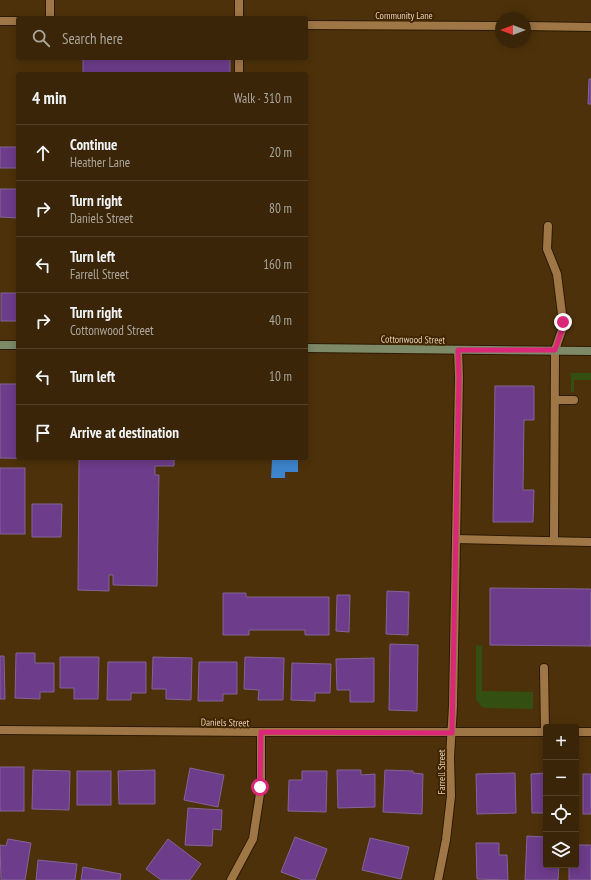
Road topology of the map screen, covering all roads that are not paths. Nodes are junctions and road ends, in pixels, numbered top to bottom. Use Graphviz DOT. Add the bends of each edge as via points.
graph roads {
  1 [pos="50,0"];
  2 [pos="239,0"];
  3 [pos="50,16"];
  4 [pos="239,16"];
  5 [pos="0,21"];
  6 [pos="16,21"];
  7 [pos="308,25"];
  8 [pos="495,26"];
  9 [pos="531,26"];
  10 [pos="591,27"];
  11 [pos="239,60"];
  12 [pos="239,72"];
  13 [pos="548,226"];
  14 [pos="0,345"];
  15 [pos="16,345"];
  16 [pos="308,348"];
  17 [pos="458,350"];
  18 [pos="555,350"];
  19 [pos="591,351"];
  20 [pos="555,400"];
  21 [pos="574,400"];
  22 [pos="456,539"];
  23 [pos="554,542"];
  24 [pos="591,542"];
  25 [pos="544,668"];
  26 [pos="545,724"];
  27 [pos="0,730"];
  28 [pos="261,732"];
  29 [pos="543,732"];
  30 [pos="579,732"];
  31 [pos="591,732"];
  32 [pos="452,733"];
  33 [pos="231,880"];
  34 [pos="438,880"];
  1 -- 3 [label="street"];
  2 -- 4 [label="street"];
  5 -- 6 [label="street"];
  7 -- 8 [label="street, Community Lane"];
  9 -- 10 [label="street"];
  11 -- 12 [label="street"];
  13 -- 18 [label="street" via="547,249 557,274 563,322"];
  14 -- 15 [label="street"];
  16 -- 17 [label="street, Cottonwood Street"];
  17 -- 18 [label="street, Cottonwood Street"];
  17 -- 22 [label="street, Farrell Street"];
  18 -- 19 [label="street, Cottonwood Street"];
  18 -- 20 [label="street"];
  20 -- 21 [label="street"];
  20 -- 23 [label="street"];
  22 -- 23 [label="street"];
  22 -- 32 [label="street, Farrell Street"];
  23 -- 24 [label="street"];
  25 -- 26 [label="street"];
  27 -- 28 [label="street, Daniels Street"];
  28 -- 32 [label="street, Daniels Street"];
  28 -- 33 [label="street" via="260,787 253,838"];
  29 -- 32 [label="street, Daniels Street"];
  30 -- 31 [label="street"];
  32 -- 34 [label="street, Farrell Street" via="451,796"];
}
